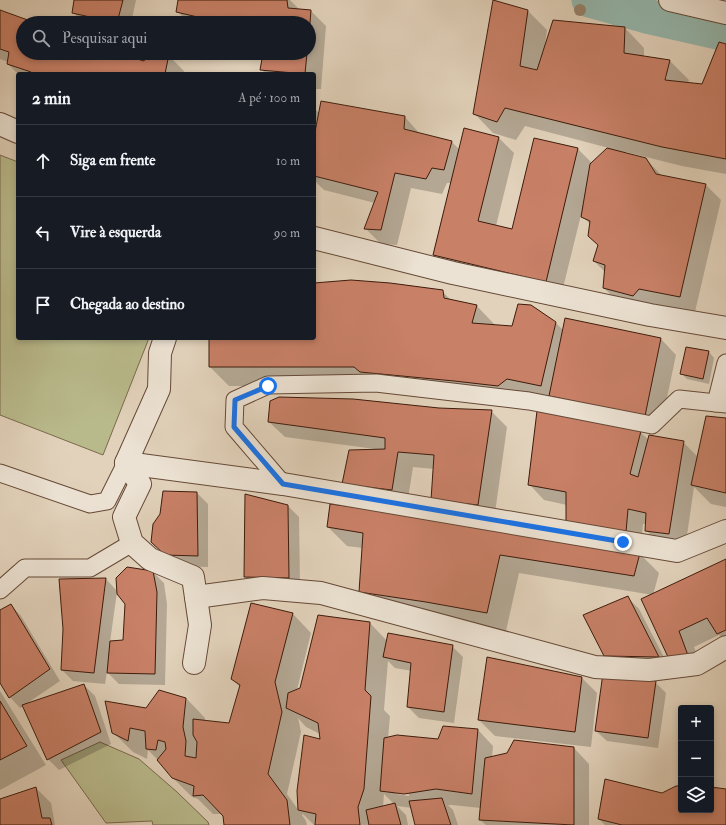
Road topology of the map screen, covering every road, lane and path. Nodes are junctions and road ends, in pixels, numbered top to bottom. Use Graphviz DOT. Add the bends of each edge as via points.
graph roads {
  1 [pos="670,0"];
  2 [pos="726,13"];
  3 [pos="0,124"];
  4 [pos="16,131"];
  5 [pos="316,238"];
  6 [pos="726,328"];
  7 [pos="164,340"];
  8 [pos="726,363"];
  9 [pos="721,403"];
  10 [pos="126,463"];
  11 [pos="0,473"];
  12 [pos="283,484"];
  13 [pos="726,531"];
  14 [pos="132,543"];
  15 [pos="0,590"];
  16 [pos="196,597"];
  17 [pos="726,647"];
  18 [pos="194,663"];
  1 -- 2 [label="street"];
  3 -- 4 [label="street"];
  5 -- 6 [label="street" via="476,278 650,315"];
  7 -- 10 [label="street" via="160,353 159,389"];
  8 -- 9 [label="lane"];
  9 -- 12 [label="lane" via="679,399 652,424 530,401 376,383 268,386 235,400 234,427"];
  10 -- 11 [label="lane" via="107,501 90,504"];
  10 -- 12 [label="street"];
  10 -- 14 [label="street" via="140,484 124,517"];
  12 -- 13 [label="street" via="677,551"];
  14 -- 15 [label="lane" via="90,568 25,568"];
  14 -- 16 [label="street" via="150,559 193,577"];
  16 -- 17 [label="street" via="263,588 321,593 595,667 649,670 697,664"];
  16 -- 18 [label="street" via="200,625"];
}
